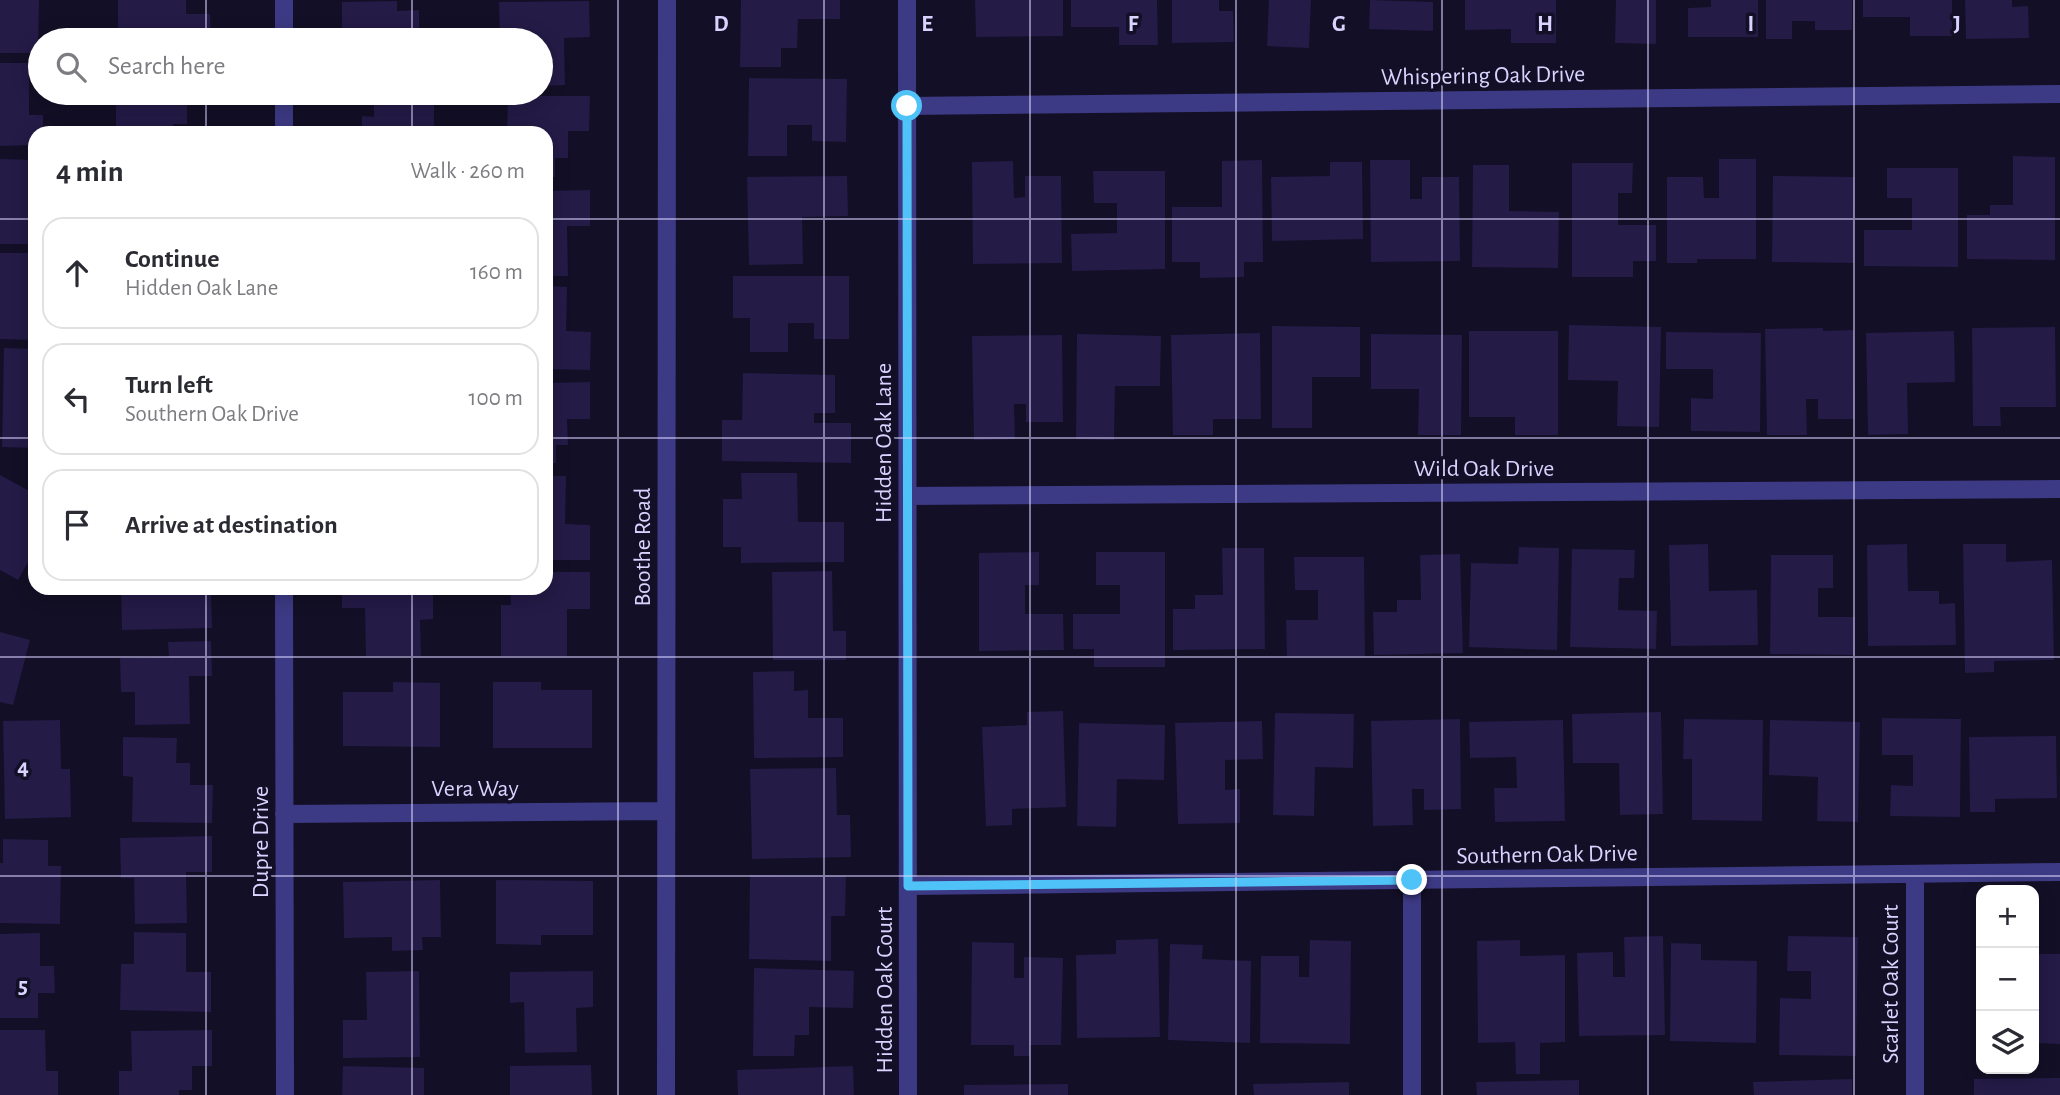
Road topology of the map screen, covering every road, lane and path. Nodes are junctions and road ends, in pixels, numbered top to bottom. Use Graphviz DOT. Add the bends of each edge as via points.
graph roads {
  1 [pos="284,0"];
  2 [pos="667,0"];
  3 [pos="907,0"];
  4 [pos="284,28"];
  5 [pos="2060,94"];
  6 [pos="284,105"];
  7 [pos="907,106"];
  8 [pos="284,126"];
  9 [pos="2060,489"];
  10 [pos="908,496"];
  11 [pos="284,595"];
  12 [pos="666,811"];
  13 [pos="284,814"];
  14 [pos="2060,872"];
  15 [pos="1915,874"];
  16 [pos="1412,880"];
  17 [pos="908,886"];
  18 [pos="285,1095"];
  19 [pos="666,1095"];
  20 [pos="908,1095"];
  21 [pos="1412,1095"];
  22 [pos="1915,1095"];
  1 -- 4 [label="street"];
  2 -- 12 [label="street, Boothe Road"];
  3 -- 7 [label="street, Hidden Oak Lane"];
  5 -- 7 [label="street, Whispering Oak Drive"];
  6 -- 8 [label="street"];
  7 -- 10 [label="street, Hidden Oak Lane"];
  9 -- 10 [label="street, Wild Oak Drive"];
  10 -- 17 [label="street, Hidden Oak Lane"];
  11 -- 13 [label="street, Dupre Drive"];
  12 -- 13 [label="street, Vera Way"];
  12 -- 19 [label="street, Boothe Road"];
  13 -- 18 [label="street, Dupre Drive"];
  14 -- 15 [label="street, Southern Oak Drive"];
  15 -- 16 [label="street, Southern Oak Drive"];
  15 -- 22 [label="street, Scarlet Oak Court"];
  16 -- 17 [label="street, Southern Oak Drive"];
  16 -- 21 [label="street"];
  17 -- 20 [label="street, Hidden Oak Court"];
}
